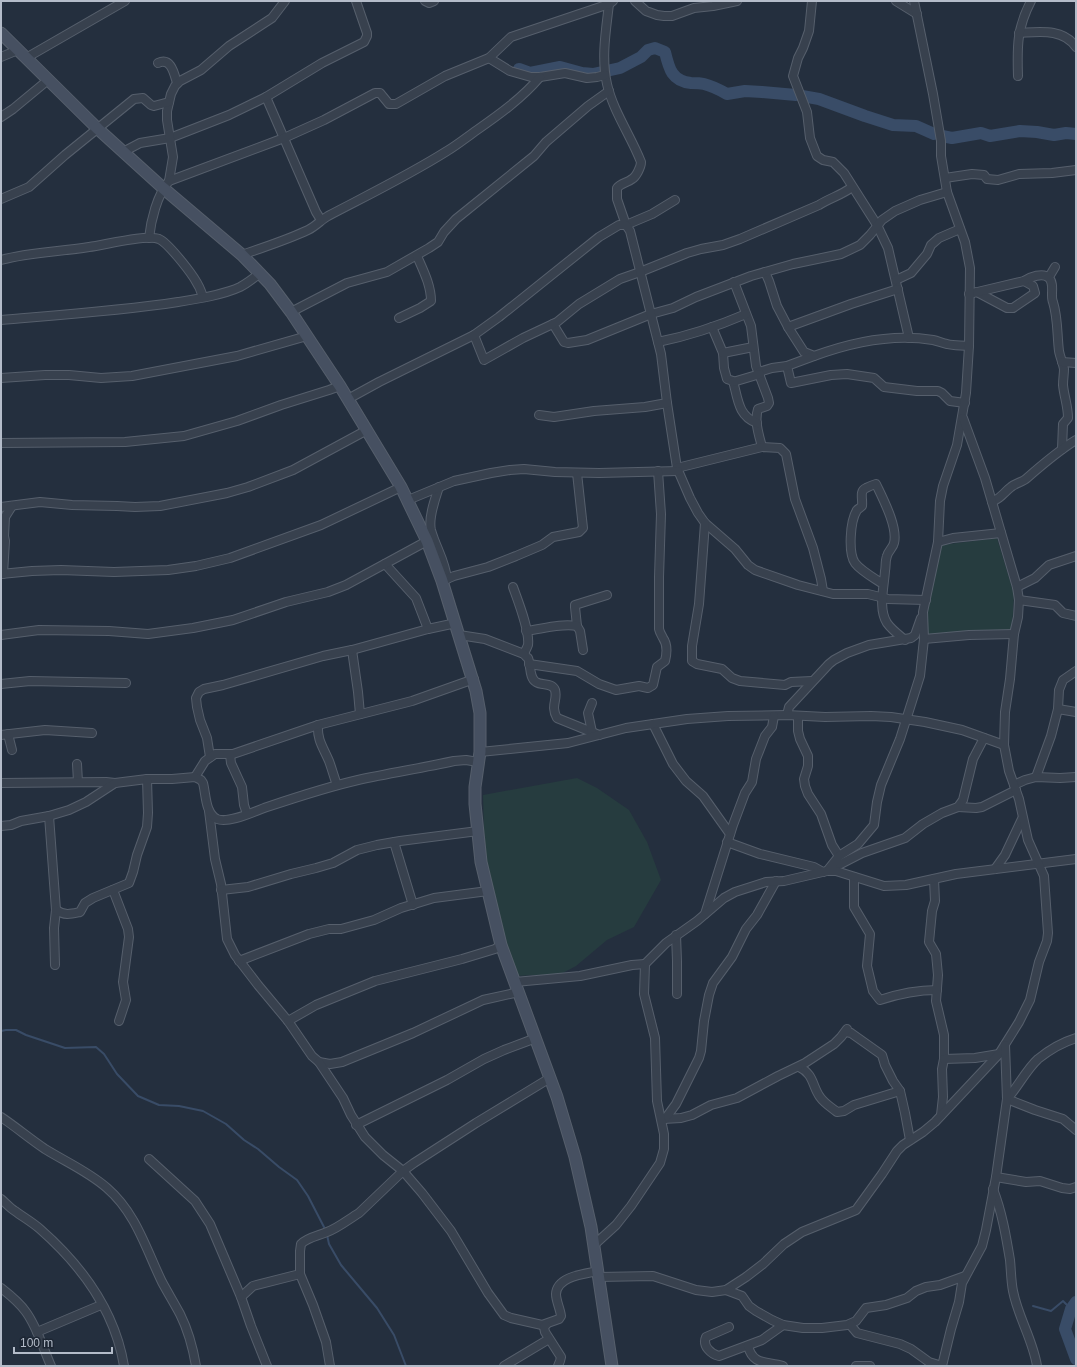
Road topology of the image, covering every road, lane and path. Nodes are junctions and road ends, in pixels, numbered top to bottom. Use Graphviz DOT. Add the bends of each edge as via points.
graph roads {
  1 [pos="125,1"];
  2 [pos="285,1"];
  3 [pos="356,1"];
  4 [pos="425,1"];
  5 [pos="434,1"];
  6 [pos="635,1"];
  7 [pos="737,1"];
  8 [pos="812,1"];
  9 [pos="896,1"];
  10 [pos="914,1"];
  11 [pos="1031,1"];
  12 [pos="611,3"];
  13 [pos="917,14"];
  14 [pos="1,33"];
  15 [pos="1019,33"];
  16 [pos="1076,47"];
  17 [pos="18,50"];
  18 [pos="1,57"];
  19 [pos="26,58"];
  20 [pos="489,58"];
  21 [pos="158,63"];
  22 [pos="605,74"];
  23 [pos="1018,76"];
  24 [pos="540,77"];
  25 [pos="48,80"];
  26 [pos="177,83"];
  27 [pos="609,91"];
  28 [pos="266,97"];
  29 [pos="169,102"];
  30 [pos="1,117"];
  31 [pos="98,129"];
  32 [pos="170,138"];
  33 [pos="284,138"];
  34 [pos="123,152"];
  35 [pos="1076,170"];
  36 [pos="944,178"];
  37 [pos="166,184"];
  38 [pos="852,187"];
  39 [pos="947,192"];
  40 [pos="1,199"];
  41 [pos="675,200"];
  42 [pos="321,220"];
  43 [pos="626,225"];
  44 [pos="877,225"];
  45 [pos="960,230"];
  46 [pos="149,238"];
  47 [pos="242,255"];
  48 [pos="417,256"];
  49 [pos="1,260"];
  50 [pos="1055,267"];
  51 [pos="640,272"];
  52 [pos="765,272"];
  53 [pos="260,273"];
  54 [pos="1049,277"];
  55 [pos="896,280"];
  56 [pos="1024,281"];
  57 [pos="734,282"];
  58 [pos="898,289"];
  59 [pos="973,293"];
  60 [pos="203,297"];
  61 [pos="291,312"];
  62 [pos="651,314"];
  63 [pos="746,314"];
  64 [pos="399,318"];
  65 [pos="1,320"];
  66 [pos="553,324"];
  67 [pos="712,327"];
  68 [pos="788,327"];
  69 [pos="474,335"];
  70 [pos="307,336"];
  71 [pos="909,338"];
  72 [pos="658,342"];
  73 [pos="969,346"];
  74 [pos="753,347"];
  75 [pos="723,353"];
  76 [pos="814,356"];
  77 [pos="1062,362"];
  78 [pos="1076,363"];
  79 [pos="787,366"];
  80 [pos="759,373"];
  81 [pos="1,378"];
  82 [pos="733,382"];
  83 [pos="340,386"];
  84 [pos="348,399"];
  85 [pos="667,403"];
  86 [pos="964,403"];
  87 [pos="539,415"];
  88 [pos="962,418"];
  89 [pos="757,423"];
  90 [pos="367,430"];
  91 [pos="1076,440"];
  92 [pos="1,443"];
  93 [pos="762,447"];
  94 [pos="1062,449"];
  95 [pos="678,470"];
  96 [pos="658,471"];
  97 [pos="577,472"];
  98 [pos="401,487"];
  99 [pos="439,487"];
  100 [pos="408,500"];
  101 [pos="992,502"];
  102 [pos="12,506"];
  103 [pos="1,507"];
  104 [pos="706,523"];
  105 [pos="1001,533"];
  106 [pos="427,541"];
  107 [pos="938,542"];
  108 [pos="1076,556"];
  109 [pos="386,564"];
  110 [pos="2,574"];
  111 [pos="445,580"];
  112 [pos="883,584"];
  113 [pos="513,587"];
  114 [pos="1017,587"];
  115 [pos="823,591"];
  116 [pos="607,595"];
  117 [pos="882,597"];
  118 [pos="926,600"];
  119 [pos="1019,600"];
  120 [pos="923,612"];
  121 [pos="1076,616"];
  122 [pos="456,623"];
  123 [pos="577,626"];
  124 [pos="428,629"];
  125 [pos="526,631"];
  126 [pos="1014,634"];
  127 [pos="1,635"];
  128 [pos="459,635"];
  129 [pos="924,639"];
  130 [pos="905,640"];
  131 [pos="352,650"];
  132 [pos="583,650"];
  133 [pos="524,654"];
  134 [pos="530,664"];
  135 [pos="1076,671"];
  136 [pos="474,679"];
  137 [pos="812,681"];
  138 [pos="126,683"];
  139 [pos="1,684"];
  140 [pos="592,703"];
  141 [pos="1058,709"];
  142 [pos="1076,712"];
  143 [pos="360,714"];
  144 [pos="774,716"];
  145 [pos="787,716"];
  146 [pos="798,716"];
  147 [pos="906,719"];
  148 [pos="653,724"];
  149 [pos="318,725"];
  150 [pos="92,733"];
  151 [pos="595,734"];
  152 [pos="4,735"];
  153 [pos="984,738"];
  154 [pos="1004,745"];
  155 [pos="12,750"];
  156 [pos="230,755"];
  157 [pos="210,757"];
  158 [pos="479,757"];
  159 [pos="77,764"];
  160 [pos="1036,777"];
  161 [pos="1076,777"];
  162 [pos="195,778"];
  163 [pos="147,779"];
  164 [pos="78,782"];
  165 [pos="115,783"];
  166 [pos="1,784"];
  167 [pos="337,785"];
  168 [pos="1015,788"];
  169 [pos="958,807"];
  170 [pos="208,808"];
  171 [pos="247,814"];
  172 [pos="49,816"];
  173 [pos="1022,818"];
  174 [pos="1,826"];
  175 [pos="478,831"];
  176 [pos="729,838"];
  177 [pos="394,842"];
  178 [pos="839,856"];
  179 [pos="1076,859"];
  180 [pos="1038,863"];
  181 [pos="995,869"];
  182 [pos="825,872"];
  183 [pos="854,877"];
  184 [pos="934,879"];
  185 [pos="776,881"];
  186 [pos="113,890"];
  187 [pos="221,890"];
  188 [pos="488,891"];
  189 [pos="413,905"];
  190 [pos="56,910"];
  191 [pos="705,914"];
  192 [pos="676,935"];
  193 [pos="501,944"];
  194 [pos="239,961"];
  195 [pos="645,964"];
  196 [pos="55,965"];
  197 [pos="517,987"];
  198 [pos="937,990"];
  199 [pos="677,994"];
  200 [pos="288,1021"];
  201 [pos="119,1022"];
  202 [pos="536,1038"];
  203 [pos="1076,1038"];
  204 [pos="1005,1044"];
  205 [pos="999,1054"];
  206 [pos="944,1059"];
  207 [pos="319,1062"];
  208 [pos="800,1066"];
  209 [pos="550,1078"];
  210 [pos="900,1091"];
  211 [pos="1007,1099"];
  212 [pos="941,1115"];
  213 [pos="1,1117"];
  214 [pos="662,1119"];
  215 [pos="356,1125"];
  216 [pos="1076,1130"];
  217 [pos="910,1140"];
  218 [pos="149,1159"];
  219 [pos="403,1171"];
  220 [pos="996,1177"];
  221 [pos="1076,1187"];
  222 [pos="994,1189"];
  223 [pos="1,1199"];
  224 [pos="594,1245"];
  225 [pos="300,1274"];
  226 [pos="599,1274"];
  227 [pos="965,1276"];
  228 [pos="1,1288"];
  229 [pos="726,1290"];
  230 [pos="241,1297"];
  231 [pos="102,1305"];
  232 [pos="851,1324"];
  233 [pos="546,1325"];
  234 [pos="783,1325"];
  235 [pos="729,1327"];
  236 [pos="36,1332"];
  237 [pos="549,1339"];
  238 [pos="748,1346"];
  239 [pos="50,1366"];
  240 [pos="124,1366"];
  241 [pos="196,1366"];
  242 [pos="266,1366"];
  243 [pos="330,1366"];
  244 [pos="504,1366"];
  245 [pos="558,1366"];
  246 [pos="612,1366"];
  247 [pos="783,1366"];
  248 [pos="856,1366"];
  249 [pos="870,1366"];
  250 [pos="942,1366"];
  251 [pos="1037,1366"];
  1 -- 19 [label="street"];
  2 -- 26 [label="street" via="272,18 230,46 201,70"];
  3 -- 28 [label="street" via="367,33 366,40"];
  4 -- 5 [label="street"];
  6 -- 7 [label="street" via="646,11 664,16"];
  8 -- 38 [label="street" via="808,31 793,76 806,112 810,138 817,156 833,162 844,173"];
  9 -- 13 [label="street"];
  10 -- 13 [label="street"];
  11 -- 15 [label="street"];
  12 -- 20 [label="street" via="511,37"];
  12 -- 22 [label="street" via="604,47"];
  13 -- 36 [label="street" via="941,141"];
  14 -- 17 [label="street"];
  15 -- 16 [label="street" via="1058,33 1072,40"];
  15 -- 23 [label="street"];
  17 -- 18 [label="street"];
  17 -- 19 [label="street"];
  19 -- 25 [label="street"];
  20 -- 24 [label="street" via="520,75"];
  20 -- 33 [label="street" via="445,76 396,104 389,104 380,93 375,93"];
  21 -- 26 [label="street" via="163,60 171,65"];
  22 -- 24 [label="street" via="587,78 565,73"];
  22 -- 27 [label="street"];
  24 -- 42 [label="street" via="518,100 448,151"];
  25 -- 30 [label="street"];
  25 -- 31 [label="street"];
  26 -- 29 [label="street"];
  27 -- 43 [label="street" via="641,162 633,179 620,184 617,188 617,199"];
  27 -- 48 [label="street" via="456,219 438,242"];
  28 -- 32 [label="street" via="228,116"];
  28 -- 33 [label="street"];
  29 -- 31 [label="street" via="154,106 143,98 137,98"];
  29 -- 32 [label="street" via="167,120"];
  31 -- 34 [label="street"];
  31 -- 40 [label="street" via="29,187"];
  32 -- 34 [label="street" via="140,143"];
  32 -- 37 [label="street" via="173,157"];
  33 -- 37 [label="street"];
  33 -- 42 [label="street"];
  34 -- 37 [label="street"];
  35 -- 36 [label="street" via="1020,174 998,180 972,174"];
  36 -- 39 [label="street"];
  37 -- 46 [label="street" via="150,224"];
  37 -- 47 [label="street"];
  38 -- 44 [label="street"];
  38 -- 51 [label="street" via="819,205 740,239 686,253"];
  39 -- 44 [label="street" via="895,211"];
  39 -- 45 [label="street"];
  41 -- 43 [label="street" via="652,214"];
  42 -- 47 [label="street" via="307,230"];
  43 -- 51 [label="street" via="630,231"];
  43 -- 69 [label="street" via="619,225 599,237"];
  44 -- 52 [label="street" via="870,235 851,250 836,256"];
  44 -- 55 [label="street" via="888,248"];
  45 -- 55 [label="street" via="939,238 911,273"];
  45 -- 59 [label="street" via="965,242"];
  46 -- 49 [label="street"];
  46 -- 60 [label="street" via="159,239 167,245 194,278"];
  47 -- 53 [label="street"];
  48 -- 61 [label="street" via="387,272 346,283"];
  48 -- 64 [label="street" via="429,287 431,301"];
  50 -- 54 [label="street"];
  51 -- 62 [label="street"];
  51 -- 66 [label="street" via="620,279 596,293"];
  52 -- 57 [label="street"];
  52 -- 68 [label="street" via="777,306"];
  53 -- 60 [label="street" via="240,287"];
  53 -- 61 [label="street"];
  54 -- 56 [label="street" via="1032,276"];
  54 -- 77 [label="street"];
  55 -- 58 [label="street"];
  56 -- 59 [label="street"];
  56 -- 59 [label="street" via="1033,286 1034,293 1013,308"];
  57 -- 62 [label="street" via="673,308"];
  57 -- 63 [label="street"];
  58 -- 68 [label="street"];
  58 -- 71 [label="street"];
  59 -- 73 [label="street"];
  60 -- 65 [label="street" via="153,306"];
  61 -- 70 [label="street"];
  62 -- 66 [label="street" via="587,340 568,343 564,342"];
  62 -- 72 [label="street"];
  63 -- 67 [label="street"];
  63 -- 74 [label="street" via="753,334"];
  66 -- 69 [label="street" via="484,360"];
  67 -- 72 [label="street"];
  67 -- 75 [label="street"];
  68 -- 76 [label="street" via="804,352"];
  69 -- 84 [label="street"];
  70 -- 81 [label="street" via="237,356 132,376 101,378 46,375"];
  70 -- 83 [label="street"];
  71 -- 73 [label="street"];
  71 -- 76 [label="street" via="863,341"];
  72 -- 85 [label="street"];
  73 -- 86 [label="street"];
  74 -- 75 [label="street"];
  74 -- 80 [label="street"];
  75 -- 82 [label="street" via="726,379"];
  76 -- 79 [label="street"];
  77 -- 78 [label="street"];
  77 -- 94 [label="street" via="1068,418 1063,424"];
  79 -- 80 [label="street"];
  79 -- 86 [label="street" via="791,382 854,375 874,378 884,387 938,391 950,401"];
  80 -- 82 [label="street"];
  80 -- 89 [label="street" via="769,403 758,409"];
  82 -- 89 [label="street" via="742,412 749,420"];
  83 -- 84 [label="street"];
  83 -- 92 [label="street" via="184,436 125,442"];
  84 -- 90 [label="street"];
  85 -- 87 [label="street" via="554,417"];
  85 -- 95 [label="street"];
  86 -- 88 [label="street"];
  88 -- 101 [label="street" via="977,454"];
  88 -- 107 [label="street" via="957,445 942,494"];
  89 -- 93 [label="street"];
  90 -- 98 [label="street"];
  90 -- 102 [label="street" via="293,470 227,493 160,506 40,502"];
  91 -- 94 [label="street"];
  93 -- 95 [label="street"];
  93 -- 115 [label="street" via="780,448 786,454 795,499 813,548"];
  94 -- 101 [label="street"];
  95 -- 96 [label="street"];
  95 -- 104 [label="street" via="694,506"];
  96 -- 97 [label="street"];
  96 -- 134 [label="street" via="661,514 659,629 667,652 665,660 657,667 653,685 648,688 639,686 616,690 599,684 577,671"];
  97 -- 99 [label="street" via="510,470 473,476"];
  97 -- 111 [label="street" via="582,531 553,537 542,545 516,556"];
  98 -- 100 [label="street"];
  98 -- 110 [label="street" via="316,527 230,558 196,566 168,570 61,570"];
  99 -- 100 [label="street"];
  99 -- 111 [label="street" via="433,505 431,530 445,566"];
  100 -- 106 [label="street"];
  101 -- 105 [label="street"];
  102 -- 103 [label="street"];
  102 -- 110 [label="street" via="5,517"];
  104 -- 115 [label="street" via="755,570"];
  104 -- 137 [label="street" via="700,604 692,646 692,661 722,669 740,681 785,685 791,682"];
  105 -- 107 [label="street"];
  105 -- 114 [label="street"];
  106 -- 109 [label="street"];
  106 -- 111 [label="street"];
  107 -- 118 [label="street"];
  108 -- 114 [label="street" via="1049,565 1035,578"];
  109 -- 124 [label="street" via="416,598"];
  109 -- 127 [label="street" via="328,592 286,602 233,620 193,628 148,634 40,630"];
  111 -- 122 [label="street"];
  112 -- 112 [label="street" via="887,556 895,542 889,512 876,484 872,484 861,493 862,506 857,511 851,540 856,564"];
  112 -- 117 [label="street"];
  113 -- 125 [label="street"];
  114 -- 119 [label="street"];
  115 -- 117 [label="street" via="840,595 868,594"];
  116 -- 123 [label="street" via="575,604"];
  117 -- 118 [label="street"];
  117 -- 130 [label="street" via="887,622"];
  118 -- 120 [label="street"];
  119 -- 121 [label="street" via="1055,605 1063,613"];
  119 -- 126 [label="street"];
  120 -- 129 [label="street"];
  120 -- 130 [label="street" via="915,635"];
  122 -- 124 [label="street"];
  122 -- 128 [label="street"];
  123 -- 125 [label="street"];
  123 -- 132 [label="street" via="582,637"];
  124 -- 131 [label="street"];
  125 -- 133 [label="street" via="528,646"];
  126 -- 129 [label="street"];
  126 -- 154 [label="street"];
  128 -- 133 [label="street" via="485,639"];
  128 -- 136 [label="street"];
  129 -- 147 [label="street" via="920,676"];
  130 -- 137 [label="street" via="869,646 847,654 829,664"];
  131 -- 143 [label="street"];
  131 -- 157 [label="street" via="204,688 196,698"];
  133 -- 134 [label="street"];
  134 -- 151 [label="street" via="532,678 554,688 556,693 553,706 557,718"];
  135 -- 141 [label="street" via="1063,680 1059,690"];
  136 -- 143 [label="street" via="412,701"];
  136 -- 158 [label="street" via="480,713"];
  137 -- 145 [label="street" via="789,707"];
  138 -- 139 [label="street" via="25,681"];
  140 -- 151 [label="street" via="588,713"];
  141 -- 142 [label="street"];
  141 -- 160 [label="street"];
  143 -- 149 [label="street"];
  144 -- 145 [label="street"];
  144 -- 148 [label="street" via="710,717"];
  144 -- 176 [label="street" via="772,727 756,760 752,782 741,802"];
  145 -- 146 [label="street"];
  146 -- 147 [label="street" via="871,716"];
  146 -- 178 [label="street" via="798,732 808,756 805,786 821,814 832,845"];
  147 -- 153 [label="street"];
  147 -- 178 [label="street" via="881,785 874,825 858,844"];
  148 -- 151 [label="street"];
  148 -- 176 [label="street" via="672,764 702,796"];
  149 -- 156 [label="street"];
  149 -- 167 [label="street" via="318,736"];
  150 -- 152 [label="street" via="45,730"];
  151 -- 158 [label="street" via="568,743"];
  152 -- 155 [label="street"];
  153 -- 154 [label="street"];
  153 -- 169 [label="street" via="973,759 963,800"];
  154 -- 168 [label="street"];
  156 -- 157 [label="street" via="215,754"];
  156 -- 171 [label="street" via="242,787"];
  157 -- 162 [label="street"];
  158 -- 167 [label="street"];
  158 -- 175 [label="street" via="475,787"];
  159 -- 164 [label="street"];
  160 -- 161 [label="street"];
  160 -- 168 [label="street"];
  162 -- 163 [label="street"];
  162 -- 170 [label="street" via="203,783"];
  163 -- 165 [label="street"];
  163 -- 186 [label="street" via="146,827 133,872 129,883"];
  164 -- 165 [label="street"];
  164 -- 166 [label="street"];
  165 -- 172 [label="street" via="86,802"];
  167 -- 171 [label="street"];
  168 -- 169 [label="street" via="982,807"];
  168 -- 173 [label="street"];
  169 -- 182 [label="street" via="923,824 905,838 862,853"];
  170 -- 171 [label="street" via="217,819 231,819"];
  170 -- 187 [label="street"];
  172 -- 174 [label="street"];
  172 -- 190 [label="street"];
  173 -- 180 [label="street"];
  173 -- 181 [label="street" via="1005,855"];
  175 -- 177 [label="street"];
  175 -- 188 [label="street" via="481,862"];
  176 -- 182 [label="street" via="760,854"];
  176 -- 191 [label="street"];
  177 -- 187 [label="street" via="357,850 333,863 248,887"];
  177 -- 189 [label="street"];
  178 -- 182 [label="street"];
  179 -- 180 [label="street"];
  180 -- 181 [label="street"];
  180 -- 204 [label="street" via="1044,876 1047,941 1028,1005"];
  181 -- 184 [label="street"];
  182 -- 183 [label="street" via="836,871"];
  182 -- 185 [label="street"];
  183 -- 184 [label="street" via="884,886 906,885"];
  183 -- 198 [label="street" via="854,907 870,934 867,966 876,996 880,1000 911,992"];
  184 -- 198 [label="street" via="935,901 929,942 936,954"];
  185 -- 191 [label="street" via="735,892"];
  185 -- 214 [label="street" via="732,957 713,983 699,1058 676,1104"];
  186 -- 190 [label="street" via="85,903 80,912 68,915"];
  186 -- 201 [label="street" via="129,937 123,982 126,1000"];
  187 -- 194 [label="street" via="227,939"];
  188 -- 189 [label="street" via="434,898"];
  188 -- 193 [label="street"];
  189 -- 194 [label="street" via="342,929 309,934"];
  190 -- 196 [label="street"];
  191 -- 192 [label="street"];
  192 -- 195 [label="street"];
  192 -- 199 [label="street"];
  193 -- 197 [label="street"];
  193 -- 200 [label="street" via="495,949 462,959 375,981 316,1005"];
  194 -- 200 [label="street"];
  195 -- 197 [label="street"];
  195 -- 214 [label="street" via="644,994 655,1038 656,1101"];
  197 -- 202 [label="street"];
  197 -- 207 [label="street" via="342,1062"];
  198 -- 206 [label="street" via="936,1001 944,1035"];
  200 -- 207 [label="street"];
  202 -- 209 [label="street"];
  202 -- 215 [label="street" via="484,1059"];
  203 -- 211 [label="street" via="1062,1043 1038,1060"];
  204 -- 205 [label="street"];
  204 -- 211 [label="street"];
  205 -- 206 [label="street"];
  205 -- 212 [label="street"];
  206 -- 212 [label="street"];
  207 -- 215 [label="street" via="343,1098"];
  208 -- 210 [label="street" via="810,1075 820,1098 837,1112"];
  208 -- 210 [label="street" via="834,1044 846,1030 881,1054"];
  208 -- 214 [label="street" via="737,1098 711,1105 692,1115"];
  209 -- 219 [label="street"];
  209 -- 224 [label="street" via="573,1149"];
  210 -- 217 [label="street"];
  211 -- 216 [label="street" via="1063,1118"];
  211 -- 220 [label="street"];
  212 -- 217 [label="street"];
  213 -- 241 [label="street" via="33,1142 86,1173 116,1196 138,1229 162,1282 181,1315"];
  214 -- 224 [label="street" via="664,1142 660,1163 616,1225"];
  215 -- 219 [label="street" via="383,1155"];
  217 -- 229 [label="street" via="897,1151 856,1210 802,1232 784,1244 746,1278"];
  218 -- 230 [label="street" via="194,1201 210,1224"];
  219 -- 225 [label="street" via="359,1213 332,1230 303,1242 300,1248"];
  219 -- 233 [label="street" via="451,1232 504,1315"];
  220 -- 221 [label="street" via="1026,1182 1040,1181 1062,1188"];
  220 -- 222 [label="street"];
  222 -- 227 [label="street" via="982,1246"];
  222 -- 251 [label="street" via="1002,1214 1012,1290 1035,1353"];
  223 -- 231 [label="street" via="38,1227 68,1256 87,1279"];
  224 -- 226 [label="street"];
  225 -- 230 [label="street" via="253,1286"];
  225 -- 243 [label="street" via="326,1342"];
  226 -- 229 [label="street" via="653,1276 687,1288 719,1292"];
  226 -- 233 [label="street" via="569,1278 559,1285 556,1294 562,1316"];
  226 -- 246 [label="street"];
  227 -- 232 [label="street" via="926,1287 907,1298 886,1305 866,1308"];
  227 -- 250 [label="street"];
  228 -- 236 [label="street" via="27,1312"];
  229 -- 234 [label="street" via="742,1296 756,1312"];
  230 -- 242 [label="street"];
  231 -- 236 [label="street"];
  231 -- 240 [label="street" via="118,1337"];
  232 -- 234 [label="street" via="822,1328"];
  232 -- 250 [label="street" via="857,1333 911,1348 929,1362"];
  233 -- 237 [label="street" via="544,1330"];
  234 -- 238 [label="street" via="762,1340"];
  235 -- 238 [label="street" via="706,1337 705,1343 713,1355 719,1356"];
  236 -- 239 [label="street"];
  237 -- 244 [label="street"];
  237 -- 245 [label="street" via="561,1357"];
  238 -- 247 [label="street" via="753,1358"];
  248 -- 249 [label="street"];
}
